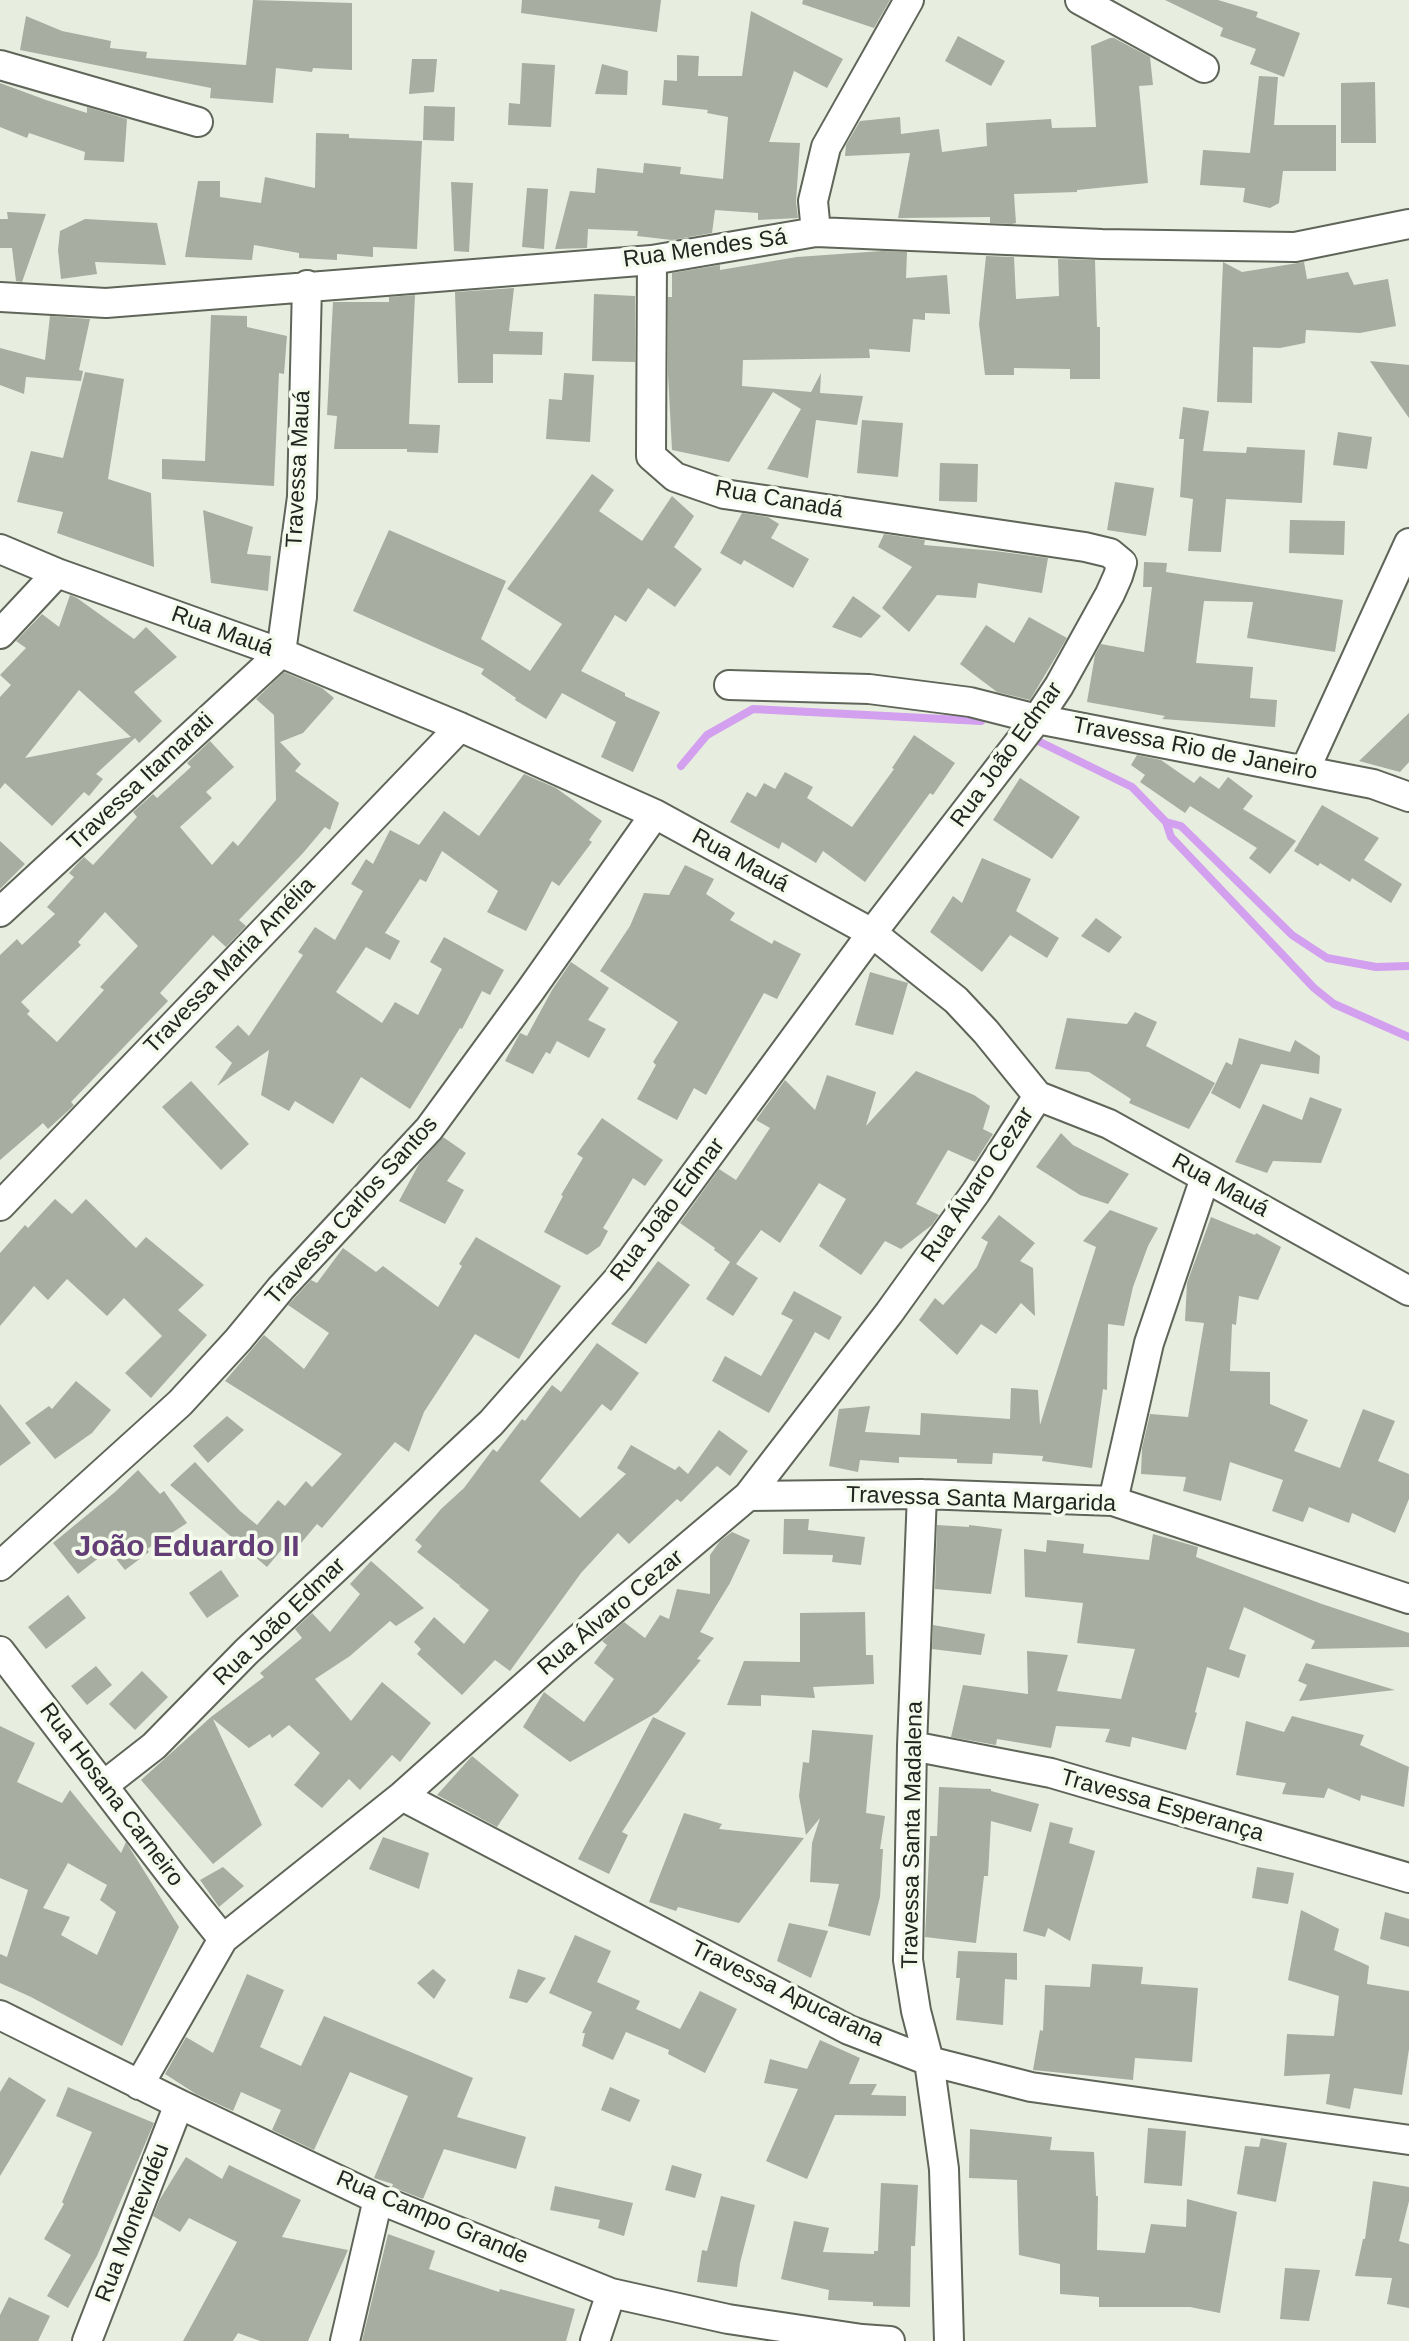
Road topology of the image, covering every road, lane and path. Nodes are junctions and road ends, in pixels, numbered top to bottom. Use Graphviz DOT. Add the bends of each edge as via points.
graph roads {
  1 [pos="909,0"];
  2 [pos="1080,0"];
  3 [pos="0,65"];
  4 [pos="1204,68"];
  5 [pos="198,122"];
  6 [pos="1409,224"];
  7 [pos="816,232"];
  8 [pos="652,260"];
  9 [pos="307,285"];
  10 [pos="0,297"];
  11 [pos="1409,543"];
  12 [pos="0,549"];
  13 [pos="1110,552"];
  14 [pos="57,573"];
  15 [pos="0,634"];
  16 [pos="281,653"];
  17 [pos="729,685"];
  18 [pos="1037,719"];
  19 [pos="460,727"];
  20 [pos="1305,770"];
  21 [pos="1409,797"];
  22 [pos="655,814"];
  23 [pos="0,912"];
  24 [pos="872,933"];
  25 [pos="1038,1096"];
  26 [pos="1205,1178"];
  27 [pos="0,1206"];
  28 [pos="1409,1291"];
  29 [pos="922,1494"];
  30 [pos="748,1496"];
  31 [pos="1113,1501"];
  32 [pos="0,1566"];
  33 [pos="1409,1599"];
  34 [pos="0,1651"];
  35 [pos="912,1746"];
  36 [pos="104,1785"];
  37 [pos="402,1796"];
  38 [pos="1409,1878"];
  39 [pos="223,1939"];
  40 [pos="0,2015"];
  41 [pos="929,2060"];
  42 [pos="139,2085"];
  43 [pos="179,2104"];
  44 [pos="1409,2140"];
  45 [pos="378,2199"];
  46 [pos="611,2293"];
  47 [pos="862,2340"];
  48 [pos="87,2341"];
  49 [pos="345,2341"];
  50 [pos="595,2341"];
  51 [pos="890,2341"];
  52 [pos="949,2341"];
  1 -- 7 [label="street" via="826,147 813,201"];
  2 -- 4 [label="street"];
  3 -- 5 [label="street"];
  6 -- 7 [label="street, Rua Mendes Sá" via="1295,247"];
  7 -- 8 [label="street, Rua Mendes Sá"];
  8 -- 9 [label="street, Rua Mendes Sá"];
  8 -- 13 [label="street, Rua Canadá" via="651,456 675,477 724,494"];
  9 -- 10 [label="street, Rua Mendes Sá" via="106,303"];
  9 -- 16 [label="street, Travessa Mauá" via="302,497"];
  11 -- 20 [label="street"];
  12 -- 14 [label="street, Rua Mauá"];
  13 -- 18 [label="street, Rua João Edmar" via="1122,563 1110,594"];
  14 -- 15 [label="street"];
  14 -- 16 [label="street, Rua Mauá"];
  16 -- 19 [label="street, Rua Mauá"];
  16 -- 23 [label="street, Travessa Itamarati"];
  17 -- 18 [label="street, Travessa Rio de Janeiro" via="869,689 970,702"];
  18 -- 20 [label="street, Travessa Rio de Janeiro"];
  18 -- 24 [label="street, Rua João Edmar"];
  19 -- 22 [label="street, Rua Mauá"];
  19 -- 27 [label="street, Travessa Maria Amélia"];
  20 -- 21 [label="street, Travessa Rio de Janeiro" via="1373,784"];
  22 -- 24 [label="street, Rua Mauá"];
  22 -- 32 [label="street, Travessa Carlos Santos" via="429,1129 180,1403"];
  24 -- 25 [label="street, Rua Mauá" via="956,1000"];
  24 -- 36 [label="street, Rua João Edmar" via="618,1279 491,1423 246,1652 153,1746"];
  25 -- 26 [label="street, Rua Mauá" via="1109,1124"];
  25 -- 30 [label="street, Rua Álvaro Cezar" via="897,1302"];
  26 -- 28 [label="street, Rua Mauá"];
  26 -- 31 [label="street" via="1149,1343"];
  29 -- 30 [label="street, Travessa Santa Margarida"];
  29 -- 31 [label="street, Travessa Santa Margarida"];
  29 -- 35 [label="street, Travessa Santa Madalena"];
  30 -- 37 [label="street, Rua Álvaro Cezar"];
  31 -- 33 [label="street, Travessa Santa Margarida"];
  34 -- 36 [label="street, Rua Hosana Carneiro"];
  35 -- 38 [label="street, Travessa Esperança" via="1051,1773"];
  35 -- 41 [label="street, Travessa Santa Madalena" via="908,1960"];
  36 -- 39 [label="street, Rua Hosana Carneiro"];
  37 -- 39 [label="street, Rua Álvaro Cezar"];
  37 -- 41 [label="street, Travessa Apucarana" via="849,2030"];
  39 -- 42 [label="street, Rua Álvaro Cezar"];
  40 -- 42 [label="street, Rua Campo Grande"];
  41 -- 44 [label="street, Travessa Apucarana" via="1031,2087"];
  41 -- 52 [label="street, Travessa Santa Madalena" via="944,2169"];
  42 -- 43 [label="street, Rua Campo Grande"];
  43 -- 45 [label="street, Rua Campo Grande"];
  43 -- 48 [label="street, Rua Montevidéu"];
  45 -- 46 [label="street, Rua Campo Grande"];
  45 -- 49 [label="street"];
  46 -- 47 [label="street, Rua Campo Grande" via="728,2319"];
  46 -- 50 [label="street"];
  47 -- 51 [label="street, Rua Campo Grande"];
}
